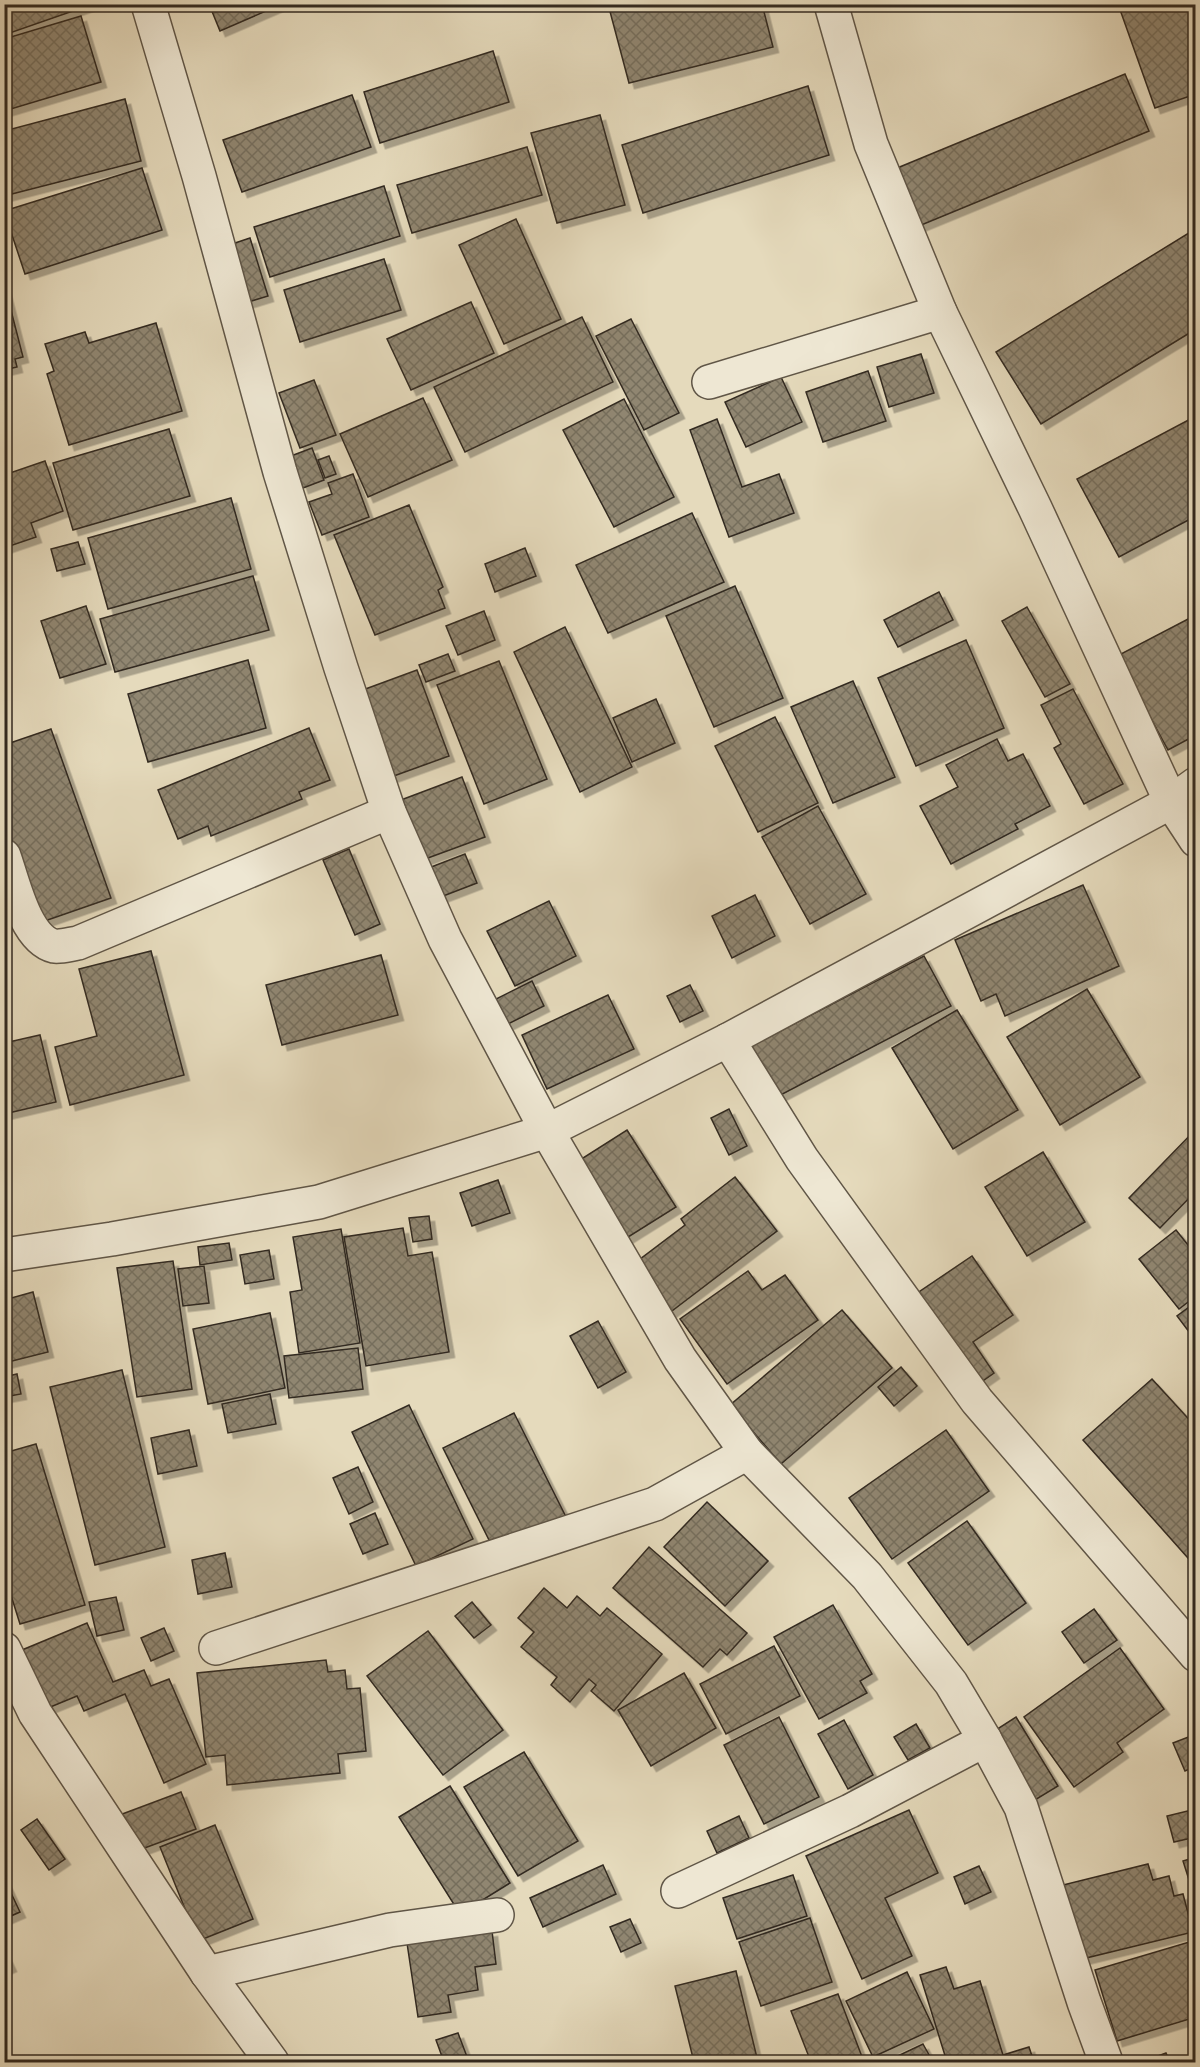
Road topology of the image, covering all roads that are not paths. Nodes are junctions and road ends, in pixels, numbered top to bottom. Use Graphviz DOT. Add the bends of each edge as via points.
graph roads {
  1 [pos="148,4"];
  2 [pos="831,4"];
  3 [pos="940,312"];
  4 [pos="709,382"];
  5 [pos="1183,793"];
  6 [pos="389,812"];
  7 [pos="1196,840"];
  8 [pos="4,856"];
  9 [pos="728,1040"];
  10 [pos="547,1131"];
  11 [pos="4,1256"];
  12 [pos="747,1454"];
  13 [pos="216,1648"];
  14 [pos="4,1649"];
  15 [pos="1196,1655"];
  16 [pos="985,1740"];
  17 [pos="678,1891"];
  18 [pos="497,1915"];
  19 [pos="207,1973"];
  20 [pos="272,2062"];
  21 [pos="1106,2062"];
  1 -- 6 [label="street" via="280,472"];
  2 -- 3 [label="street" via="871,144"];
  3 -- 4 [label="street"];
  3 -- 5 [label="street" via="1035,508"];
  5 -- 7 [label="street"];
  5 -- 9 [label="street"];
  6 -- 8 [label="street" via="78,943 54,946 34,933"];
  6 -- 10 [label="street" via="445,939"];
  9 -- 10 [label="street"];
  9 -- 15 [label="street" via="802,1159 977,1401"];
  10 -- 11 [label="street" via="319,1202"];
  10 -- 12 [label="street" via="680,1359"];
  12 -- 13 [label="street" via="655,1504"];
  12 -- 16 [label="street" via="867,1576 951,1683"];
  14 -- 19 [label="street" via="35,1713"];
  16 -- 17 [label="street" via="850,1811"];
  16 -- 21 [label="street" via="1022,1807"];
  18 -- 19 [label="street" via="390,1930"];
  19 -- 20 [label="street"];
}
